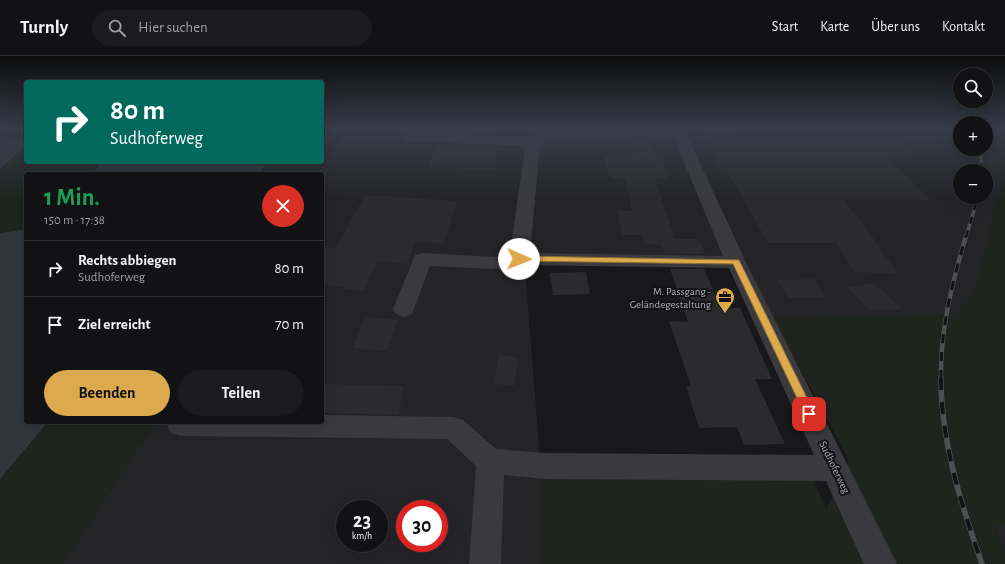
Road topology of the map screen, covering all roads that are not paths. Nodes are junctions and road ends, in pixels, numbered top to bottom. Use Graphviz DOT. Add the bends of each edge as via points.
graph roads {
  1 [pos="532,153"];
  2 [pos="687,153"];
  3 [pos="519,259"];
  4 [pos="736,262"];
  5 [pos="404,309"];
  6 [pos="180,425"];
  7 [pos="490,461"];
  8 [pos="835,468"];
  9 [pos="485,564"];
  10 [pos="881,564"];
  1 -- 3 [label="street"];
  2 -- 4 [label="street, Sudhoferweg"];
  3 -- 4 [label="street"];
  3 -- 5 [label="street" via="494,263 422,259"];
  4 -- 8 [label="street, Sudhoferweg"];
  6 -- 7 [label="street" via="454,428"];
  7 -- 8 [label="street" via="540,465"];
  7 -- 9 [label="street"];
  8 -- 10 [label="street, Sudhoferweg"];
}
